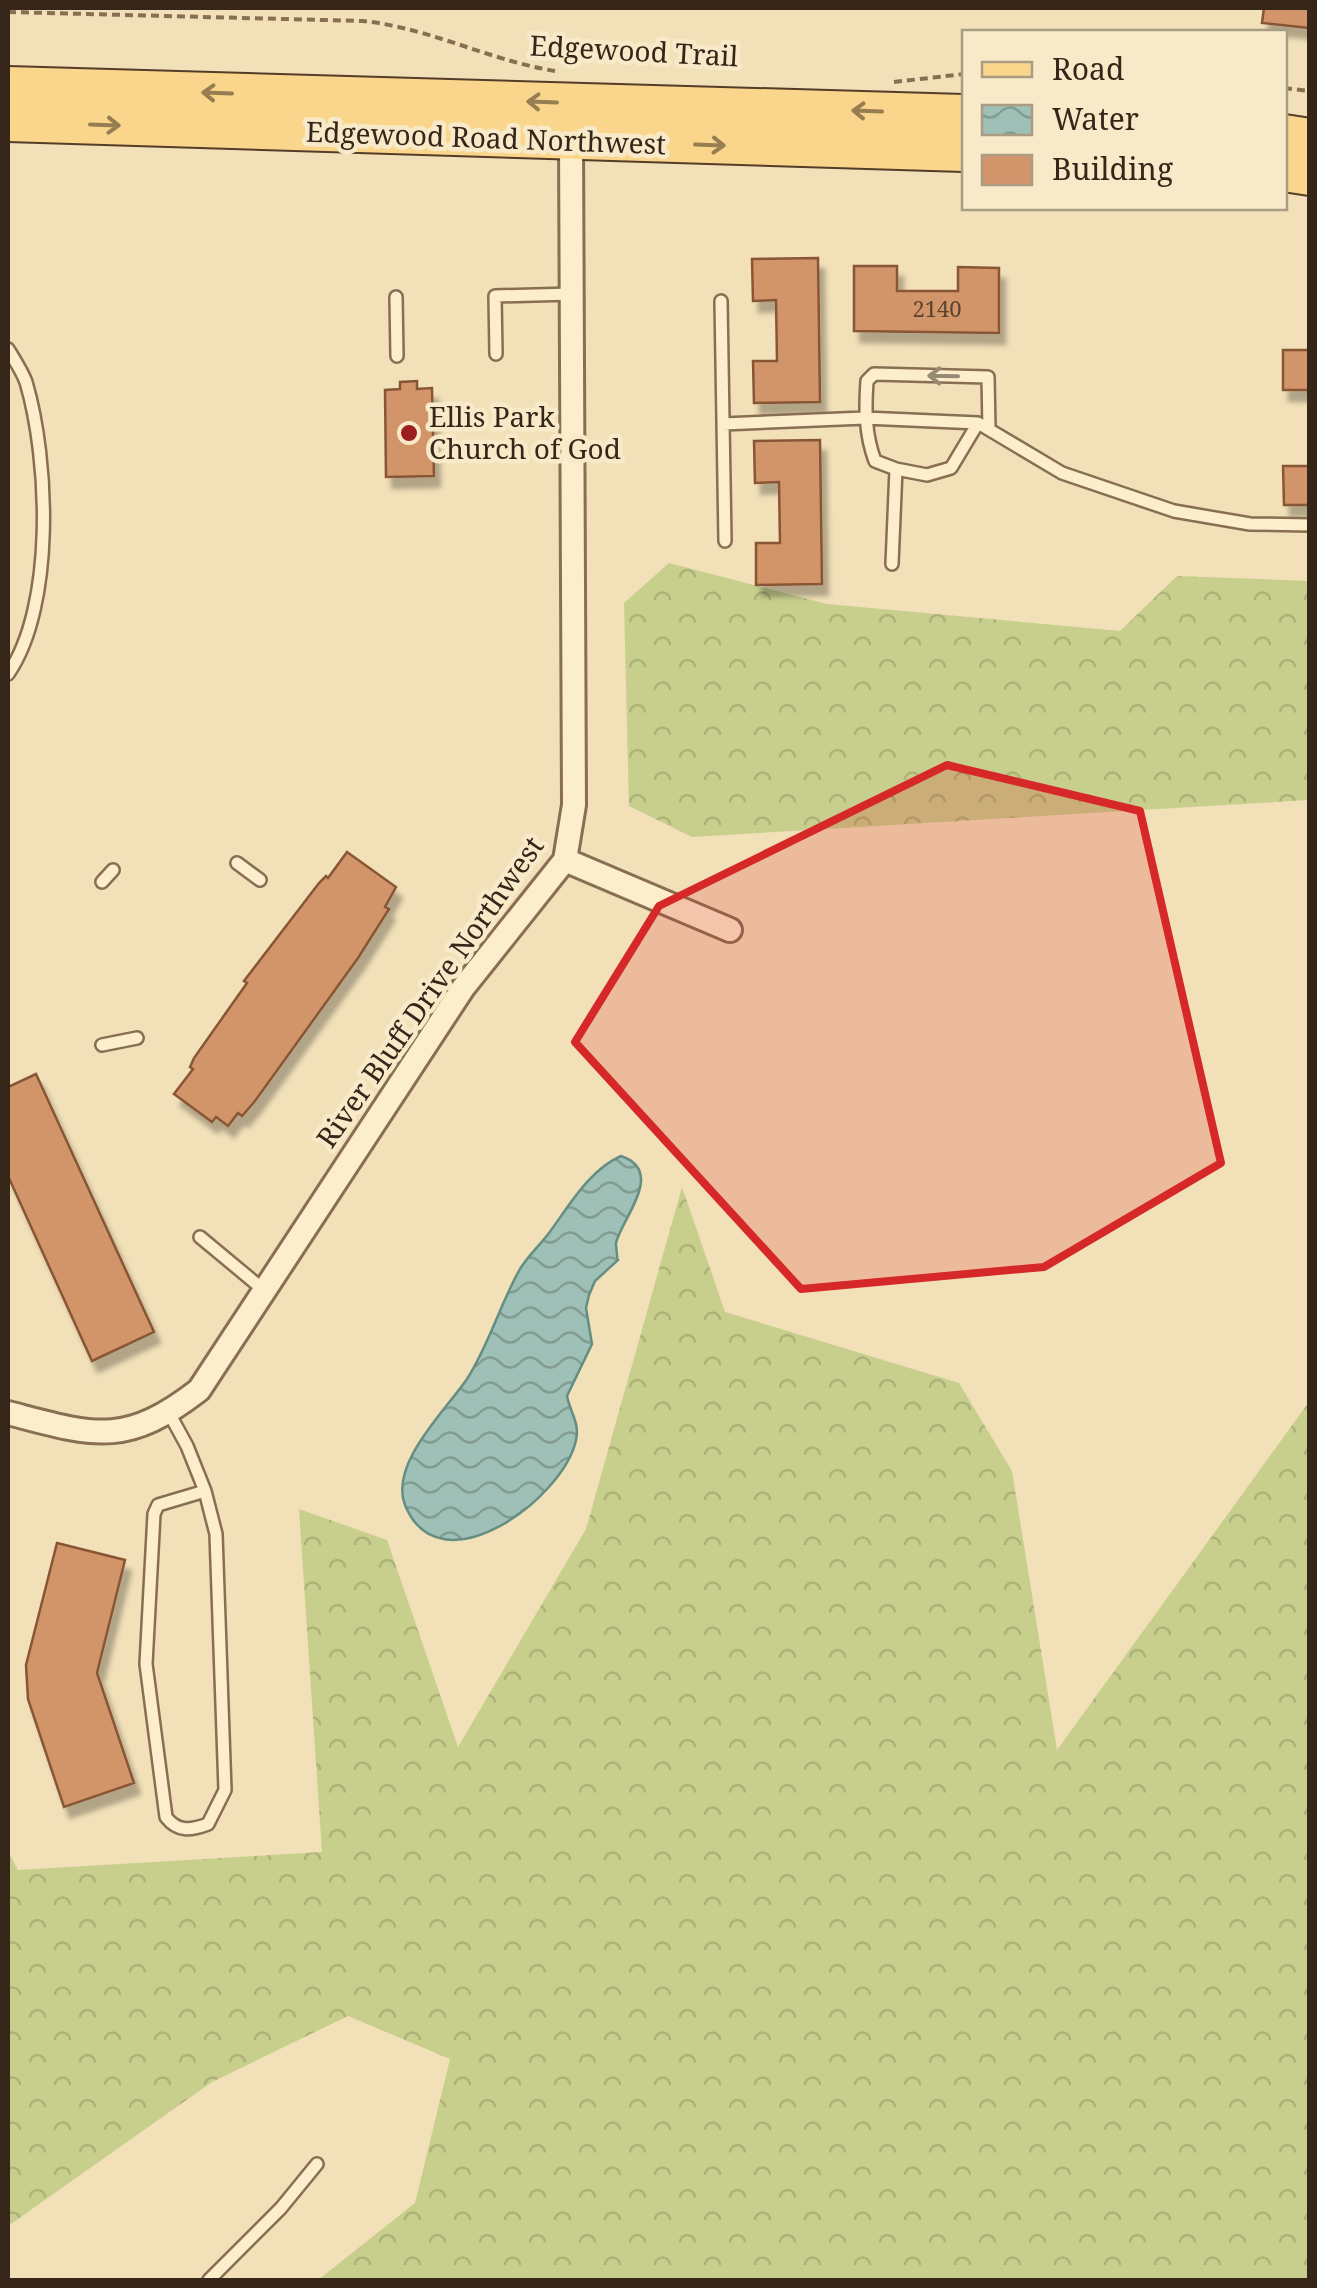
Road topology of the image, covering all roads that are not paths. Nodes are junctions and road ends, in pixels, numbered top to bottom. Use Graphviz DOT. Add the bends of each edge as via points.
graph roads {
  1 [pos="8,86"];
  2 [pos="962,114"];
  3 [pos="8,122"];
  4 [pos="572,141"];
  5 [pos="962,152"];
  6 [pos="572,294"];
  7 [pos="396,297"];
  8 [pos="720,301"];
  9 [pos="8,349"];
  10 [pos="496,354"];
  11 [pos="396,356"];
  12 [pos="865,418"];
  13 [pos="723,424"];
  14 [pos="984,426"];
  15 [pos="896,469"];
  16 [pos="1310,524"];
  17 [pos="725,541"];
  18 [pos="892,564"];
  19 [pos="8,674"];
  20 [pos="565,860"];
  21 [pos="237,864"];
  22 [pos="113,870"];
  23 [pos="260,880"];
  24 [pos="102,882"];
  25 [pos="730,930"];
  26 [pos="136,1038"];
  27 [pos="102,1045"];
  28 [pos="200,1237"];
  29 [pos="265,1291"];
  30 [pos="8,1413"];
  31 [pos="169,1413"];
  32 [pos="205,1490"];
  33 [pos="317,2164"];
  34 [pos="209,2280"];
  2 -- 1 [label="main road, Edgewood Road Northwest, one-way"];
  3 -- 4 [label="main road, Edgewood Road Northwest, one-way"];
  4 -- 5 [label="main road, Edgewood Road Northwest, one-way"];
  4 -- 6 [label="street, River Bluff Drive Northwest"];
  6 -- 10 [label="lane" via="495,296"];
  6 -- 20 [label="street, River Bluff Drive Northwest" via="574,805"];
  7 -- 11 [label="lane"];
  8 -- 13 [label="lane"];
  9 -- 19 [label="lane" via="25,379 38,442 42,518 40,594"];
  12 -- 13 [label="lane"];
  12 -- 14 [label="lane"];
  14 -- 12 [label="lane, one-way" via="988,376 874,374 867,380"];
  12 -- 15 [label="lane" via="876,461"];
  13 -- 17 [label="lane"];
  14 -- 15 [label="lane" via="950,468 927,475"];
  14 -- 16 [label="lane" via="1062,473 1174,512 1250,524"];
  15 -- 18 [label="lane"];
  20 -- 25 [label="street"];
  20 -- 29 [label="street, River Bluff Drive Northwest" via="463,988"];
  21 -- 23 [label="lane"];
  22 -- 24 [label="lane"];
  26 -- 27 [label="lane"];
  28 -- 29 [label="lane"];
  29 -- 31 [label="street, River Bluff Drive Northwest" via="199,1390"];
  30 -- 31 [label="street, River Bluff Drive Northwest" via="105,1433"];
  31 -- 32 [label="lane"];
  32 -- 32 [label="lane" via="216,1534 225,1790 208,1824 183,1830 166,1817 147,1678 154,1514 158,1505"];
  33 -- 34 [label="lane"];
}
